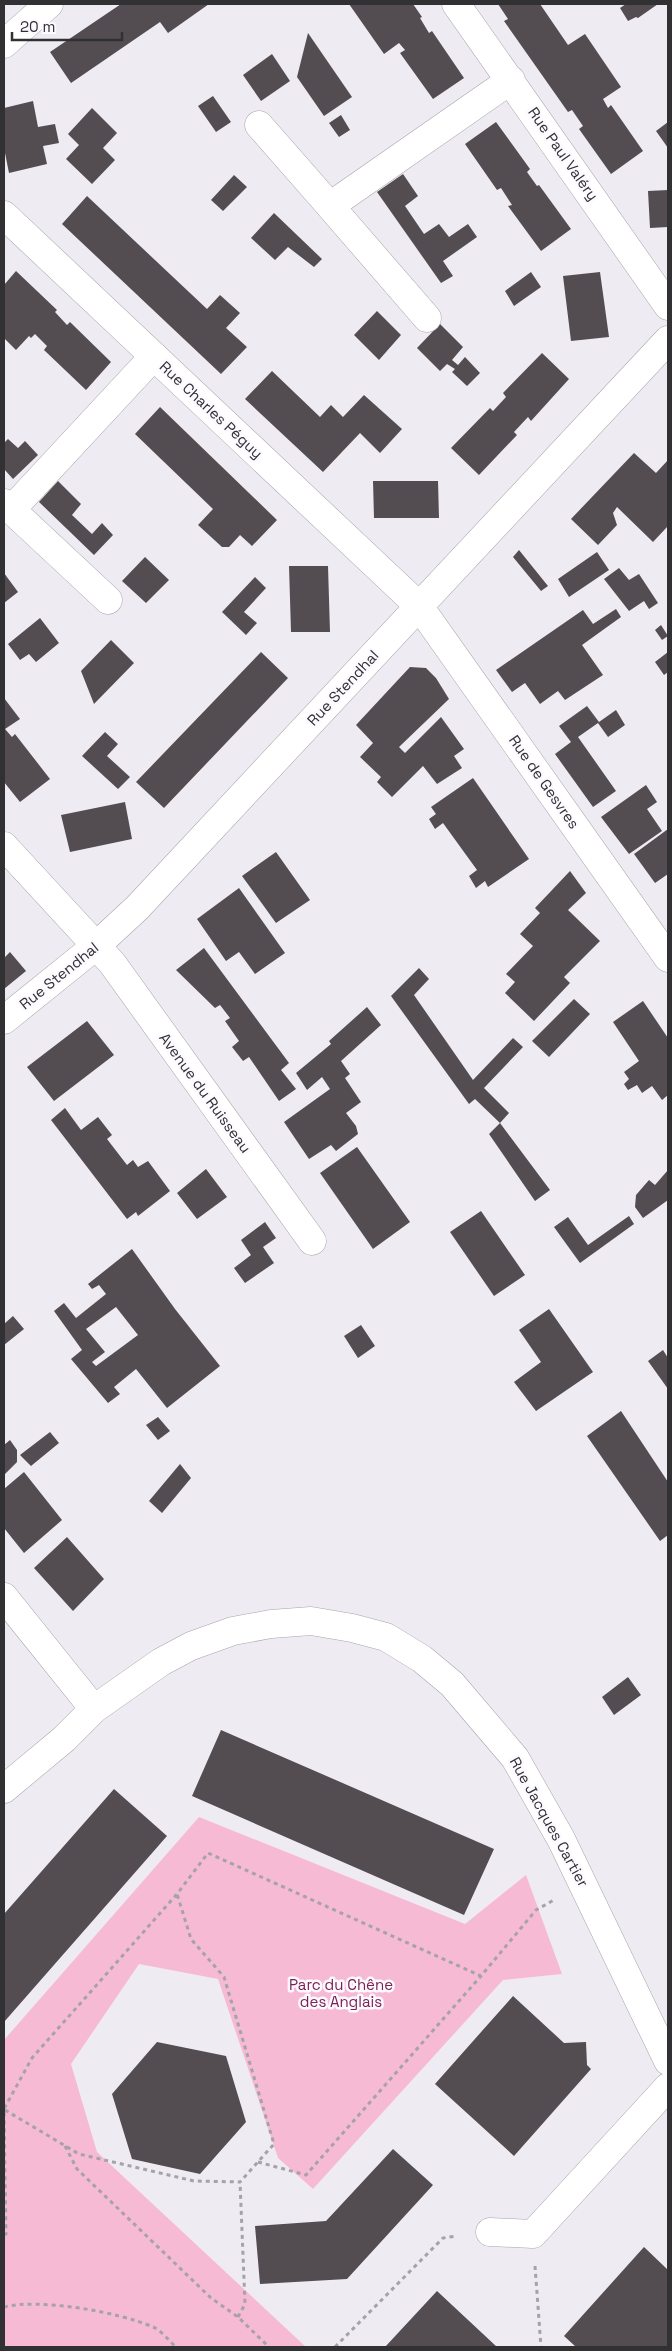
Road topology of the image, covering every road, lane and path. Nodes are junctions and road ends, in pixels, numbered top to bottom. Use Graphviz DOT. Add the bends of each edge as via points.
graph roads {
  1 [pos="49,4"];
  2 [pos="456,4"];
  3 [pos="4,44"];
  4 [pos="511,80"];
  5 [pos="259,125"];
  6 [pos="330,206"];
  7 [pos="4,215"];
  8 [pos="668,306"];
  9 [pos="427,318"];
  10 [pos="668,340"];
  11 [pos="154,356"];
  12 [pos="7,506"];
  13 [pos="108,600"];
  14 [pos="419,606"];
  15 [pos="4,846"];
  16 [pos="98,945"];
  17 [pos="668,958"];
  18 [pos="4,1020"];
  19 [pos="312,1241"];
  20 [pos="4,1597"];
  21 [pos="94,1709"];
  22 [pos="4,1789"];
  23 [pos="583,1884"];
  24 [pos="177,1894"];
  25 [pos="480,1976"];
  26 [pos="668,2061"];
  27 [pos="668,2087"];
  28 [pos="4,2109"];
  29 [pos="65,2146"];
  30 [pos="258,2162"];
  31 [pos="240,2182"];
  32 [pos="490,2232"];
  33 [pos="532,2234"];
  34 [pos="4,2235"];
  35 [pos="4,2307"];
  36 [pos="238,2317"];
  37 [pos="176,2347"];
  38 [pos="269,2347"];
  39 [pos="335,2347"];
  40 [pos="540,2347"];
  1 -- 3 [label="street"];
  2 -- 4 [label="street, Rue Paul Valéry"];
  4 -- 6 [label="street"];
  4 -- 8 [label="street, Rue Paul Valéry"];
  5 -- 6 [label="street"];
  6 -- 9 [label="street"];
  7 -- 11 [label="street, Rue Charles Péguy"];
  10 -- 14 [label="street, Rue Stendhal"];
  11 -- 12 [label="street"];
  11 -- 14 [label="street, Rue Charles Péguy"];
  12 -- 13 [label="street"];
  14 -- 16 [label="street, Rue Stendhal" via="137,908"];
  14 -- 17 [label="street, Rue de Gesvres"];
  15 -- 16 [label="street, Avenue du Ruisseau"];
  16 -- 18 [label="street, Rue Stendhal"];
  16 -- 19 [label="street, Avenue du Ruisseau"];
  20 -- 21 [label="street"];
  21 -- 22 [label="street, Rue Jacques Cartier"];
  21 -- 23 [label="street, Rue Jacques Cartier" via="161,1662 233,1631 312,1621 386,1637 422,1659 452,1684 515,1758"];
  23 -- 25 [label="path" via="536,1910"];
  23 -- 26 [label="street, Rue Jacques Cartier"];
  24 -- 25 [label="path" via="208,1853"];
  24 -- 28 [label="path" via="32,2058"];
  24 -- 30 [label="path" via="191,1939 224,1977 274,2144"];
  25 -- 30 [label="path" via="306,2175"];
  27 -- 33 [label="street"];
  28 -- 29 [label="path"];
  28 -- 34 [label="path"];
  29 -- 31 [label="path" via="80,2154 194,2181"];
  29 -- 36 [label="path" via="77,2169 211,2298"];
  30 -- 31 [label="path"];
  31 -- 36 [label="path" via="245,2304"];
  32 -- 33 [label="street"];
  32 -- 39 [label="path" via="443,2238"];
  33 -- 40 [label="path"];
  35 -- 37 [label="path" via="20,2303 90,2310 154,2327"];
  36 -- 38 [label="path"];
}
